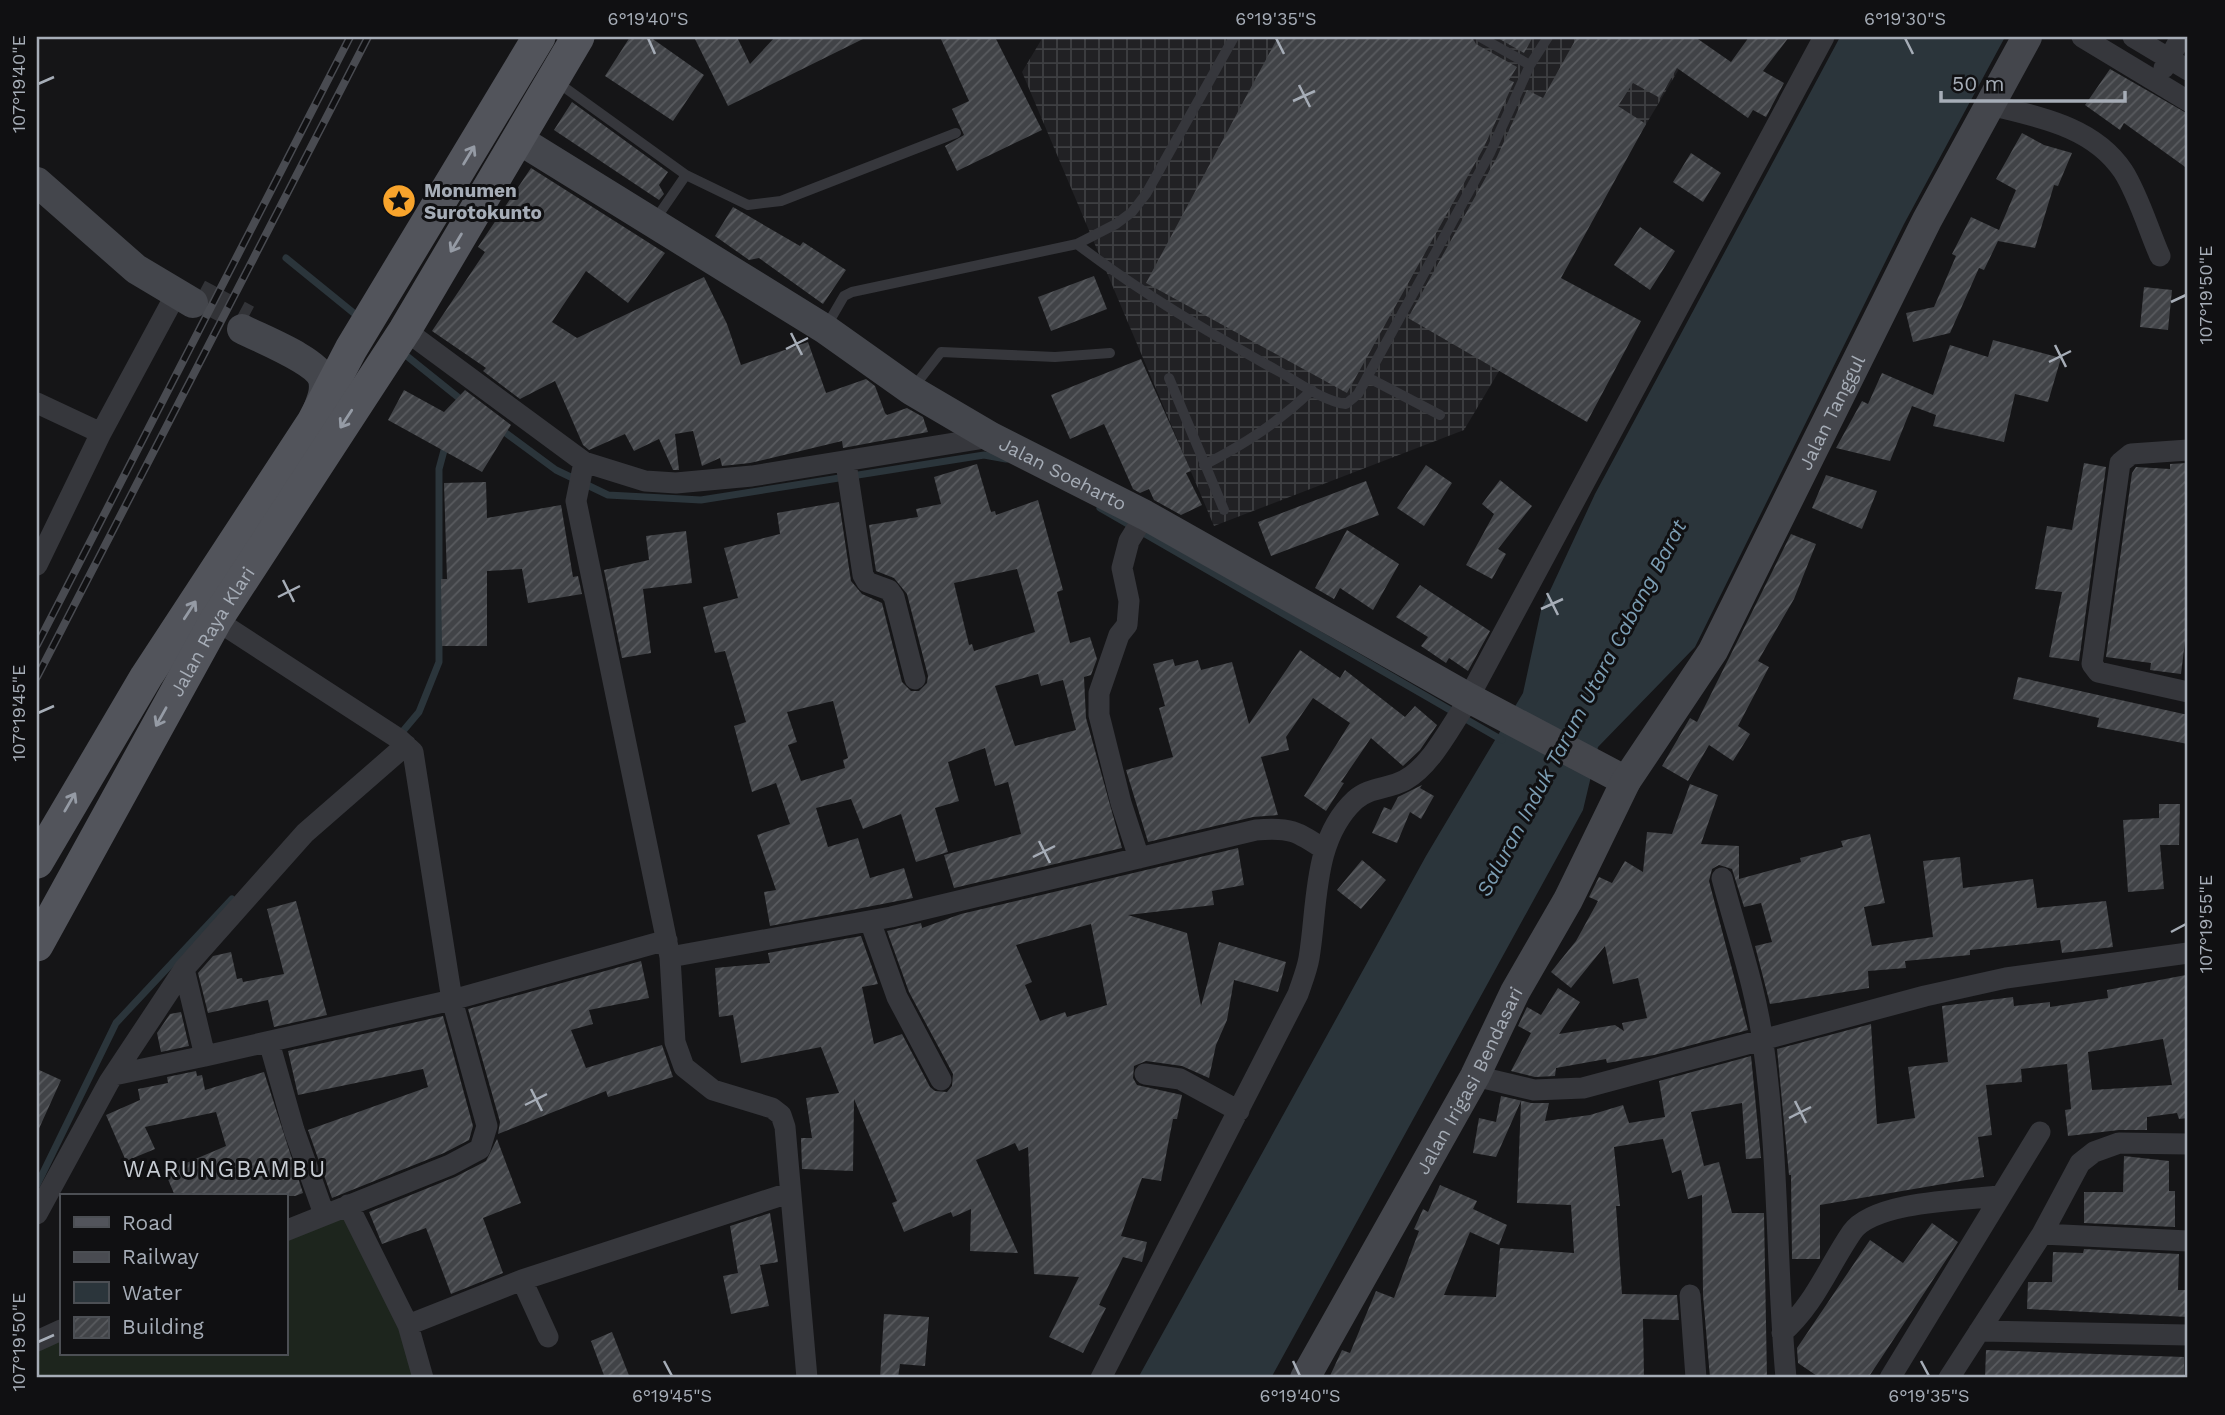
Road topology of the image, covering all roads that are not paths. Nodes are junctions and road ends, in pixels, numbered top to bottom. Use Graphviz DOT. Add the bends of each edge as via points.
graph roads {
  1 [pos="539,37"];
  2 [pos="578,37"];
  3 [pos="1234,37"];
  4 [pos="1480,37"];
  5 [pos="1548,37"];
  6 [pos="1825,37"];
  7 [pos="2027,37"];
  8 [pos="2082,37"];
  9 [pos="2133,37"];
  10 [pos="2181,37"];
  11 [pos="2169,58"];
  12 [pos="1530,65"];
  13 [pos="2188,70"];
  14 [pos="553,80"];
  15 [pos="2157,83"];
  16 [pos="2188,101"];
  17 [pos="1990,105"];
  18 [pos="956,134"];
  19 [pos="518,139"];
  20 [pos="686,175"];
  21 [pos="46,191"];
  22 [pos="653,222"];
  23 [pos="1077,244"];
  24 [pos="2160,256"];
  25 [pos="187,294"];
  26 [pos="825,329"];
  27 [pos="396,343"];
  28 [pos="351,349"];
  29 [pos="1110,353"];
  30 [pos="1367,377"];
  31 [pos="1169,379"];
  32 [pos="911,390"];
  33 [pos="1312,390"];
  34 [pos="37,403"];
  35 [pos="1440,415"];
  36 [pos="313,422"];
  37 [pos="101,433"];
  38 [pos="991,437"];
  39 [pos="2188,450"];
  40 [pos="1204,465"];
  41 [pos="582,467"];
  42 [pos="847,474"];
  43 [pos="1224,510"];
  44 [pos="1142,518"];
  45 [pos="37,565"];
  46 [pos="216,620"];
  47 [pos="915,679"];
  48 [pos="2188,692"];
  49 [pos="1466,704"];
  50 [pos="400,740"];
  51 [pos="1613,774"];
  52 [pos="1325,850"];
  53 [pos="1139,858"];
  54 [pos="37,862"];
  55 [pos="1722,878"];
  56 [pos="870,921"];
  57 [pos="37,945"];
  58 [pos="669,948"];
  59 [pos="2188,953"];
  60 [pos="184,969"];
  61 [pos="452,1000"];
  62 [pos="1763,1041"];
  63 [pos="269,1042"];
  64 [pos="205,1056"];
  65 [pos="1145,1074"];
  66 [pos="114,1076"];
  67 [pos="1475,1076"];
  68 [pos="941,1080"];
  69 [pos="1239,1111"];
  70 [pos="2040,1132"];
  71 [pos="2188,1144"];
  72 [pos="789,1193"];
  73 [pos="2000,1196"];
  74 [pos="348,1205"];
  75 [pos="37,1214"];
  76 [pos="324,1214"];
  77 [pos="287,1230"];
  78 [pos="2042,1234"];
  79 [pos="2188,1241"];
  80 [pos="522,1280"];
  81 [pos="1690,1294"];
  82 [pos="408,1325"];
  83 [pos="60,1330"];
  84 [pos="1979,1331"];
  85 [pos="1782,1333"];
  86 [pos="2188,1335"];
  87 [pos="548,1336"];
  88 [pos="37,1340"];
  89 [pos="423,1378"];
  90 [pos="807,1378"];
  91 [pos="1101,1378"];
  92 [pos="1305,1378"];
  93 [pos="1696,1378"];
  94 [pos="1786,1378"];
  95 [pos="1890,1378"];
  96 [pos="1950,1378"];
  28 -- 1 [label="main road, Jalan Raya Klari, one-way"];
  2 -- 14 [label="main road, Jalan Raya Klari"];
  3 -- 23 [label="lane" via="1146,194 1132,212"];
  4 -- 12 [label="lane"];
  5 -- 12 [label="lane"];
  6 -- 49 [label="street"];
  7 -- 17 [label="street, Jalan Tanggul"];
  8 -- 15 [label="street"];
  9 -- 11 [label="street"];
  10 -- 11 [label="street"];
  11 -- 13 [label="street"];
  11 -- 15 [label="street"];
  12 -- 30 [label="lane" via="1490,153"];
  14 -- 19 [label="main road, Jalan Raya Klari"];
  14 -- 20 [label="lane"];
  15 -- 16 [label="street"];
  17 -- 24 [label="street" via="2062,124 2091,139 2123,171"];
  17 -- 51 [label="street, Jalan Tanggul" via="1927,220 1713,651"];
  18 -- 20 [label="lane" via="762,206 743,203"];
  19 -- 22 [label="street, Jalan Soeharto"];
  19 -- 27 [label="main road, Jalan Raya Klari, one-way"];
  20 -- 22 [label="lane"];
  21 -- 25 [label="street"];
  22 -- 26 [label="street, Jalan Soeharto"];
  23 -- 26 [label="lane" via="852,292"];
  23 -- 33 [label="lane" via="1132,286"];
  25 -- 37 [label="street"];
  26 -- 32 [label="street, Jalan Soeharto"];
  27 -- 41 [label="street"];
  27 -- 46 [label="main road, Jalan Raya Klari, one-way"];
  28 -- 36 [label="main road, Jalan Raya Klari"];
  28 -- 36 [label="street" via="337,361 321,360 245,325 316,368 324,394"];
  29 -- 32 [label="lane" via="1055,357 941,352"];
  30 -- 33 [label="lane" via="1346,404"];
  30 -- 35 [label="lane"];
  31 -- 40 [label="lane"];
  32 -- 38 [label="street, Jalan Soeharto"];
  33 -- 40 [label="lane" via="1245,444"];
  34 -- 37 [label="street"];
  54 -- 36 [label="main road, Jalan Raya Klari, one-way" via="146,677"];
  37 -- 45 [label="street"];
  38 -- 42 [label="street"];
  38 -- 44 [label="street, Jalan Soeharto"];
  39 -- 48 [label="street" via="2131,454 2120,463 2092,664 2098,672"];
  40 -- 43 [label="lane"];
  41 -- 42 [label="street" via="676,483"];
  41 -- 58 [label="street" via="576,501"];
  42 -- 47 [label="street" via="863,575 894,597"];
  44 -- 49 [label="street, Jalan Soeharto"];
  44 -- 53 [label="street" via="1129,541 1122,568 1129,601 1127,625 1119,635 1099,694 1099,715"];
  46 -- 50 [label="street"];
  46 -- 57 [label="main road, Jalan Raya Klari, one-way"];
  49 -- 51 [label="street, Jalan Soeharto" via="1505,715"];
  49 -- 52 [label="street" via="1417,773 1356,799 1338,820"];
  50 -- 60 [label="street" via="305,833"];
  50 -- 61 [label="street" via="413,752"];
  51 -- 67 [label="street, Jalan Irigasi Bendasari" via="1568,900 1515,992"];
  52 -- 53 [label="street" via="1298,831 1284,828"];
  52 -- 69 [label="street" via="1309,960 1298,994"];
  53 -- 56 [label="street"];
  55 -- 62 [label="street"];
  56 -- 58 [label="street"];
  56 -- 68 [label="street" via="893,987"];
  58 -- 61 [label="street"];
  58 -- 72 [label="street" via="675,1042 684,1067 713,1090 781,1115 786,1127"];
  59 -- 62 [label="street" via="2006,978"];
  60 -- 64 [label="street"];
  60 -- 66 [label="street"];
  61 -- 63 [label="street"];
  61 -- 74 [label="street" via="487,1126 480,1149"];
  62 -- 67 [label="street" via="1583,1088 1534,1090"];
  62 -- 85 [label="street" via="1775,1166"];
  63 -- 64 [label="street"];
  63 -- 76 [label="street"];
  64 -- 66 [label="street"];
  65 -- 69 [label="street" via="1180,1079"];
  66 -- 75 [label="street"];
  67 -- 92 [label="street, Jalan Irigasi Bendasari"];
  69 -- 91 [label="street"];
  70 -- 73 [label="street"];
  71 -- 78 [label="street" via="2119,1143 2094,1152 2080,1163"];
  72 -- 80 [label="street"];
  72 -- 90 [label="street"];
  73 -- 85 [label="street" via="1923,1204 1865,1220 1853,1230 1811,1302"];
  73 -- 95 [label="street"];
  74 -- 76 [label="street"];
  74 -- 82 [label="street"];
  76 -- 77 [label="street"];
  78 -- 79 [label="street"];
  78 -- 84 [label="street"];
  80 -- 82 [label="street"];
  80 -- 87 [label="street"];
  81 -- 93 [label="street"];
  82 -- 89 [label="street"];
  83 -- 88 [label="street"];
  84 -- 86 [label="street"];
  84 -- 96 [label="street"];
  85 -- 94 [label="street"];
}
